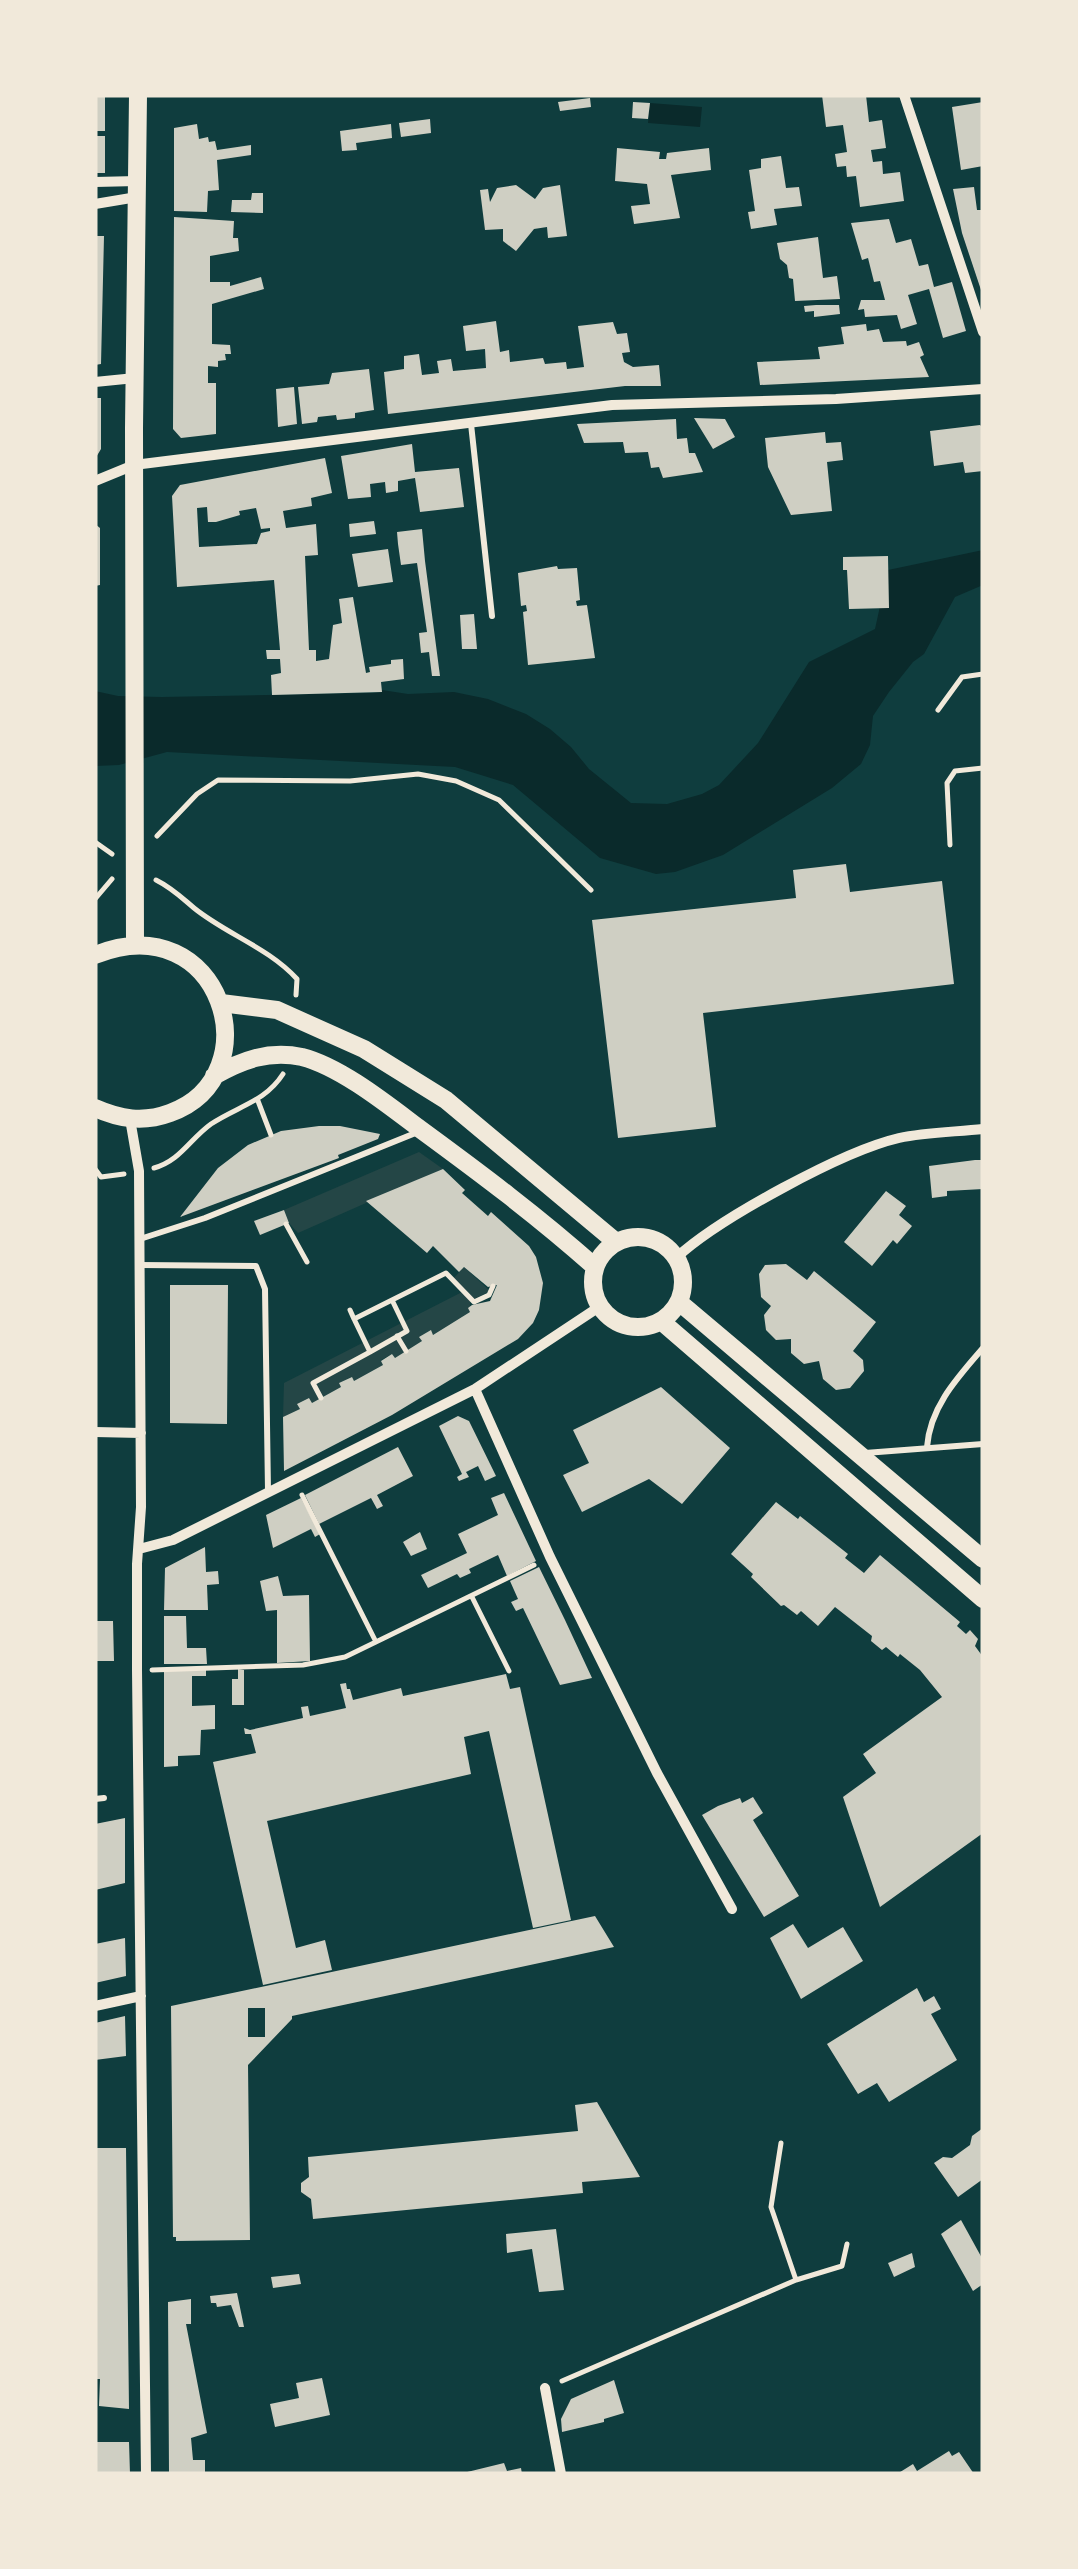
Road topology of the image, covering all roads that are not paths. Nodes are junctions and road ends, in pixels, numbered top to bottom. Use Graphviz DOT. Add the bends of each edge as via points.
graph roads {
  1 [pos="138,95"];
  2 [pos="904,95"];
  3 [pos="95,182"];
  4 [pos="137,189"];
  5 [pos="95,204"];
  6 [pos="983,332"];
  7 [pos="136,378"];
  8 [pos="95,382"];
  9 [pos="983,390"];
  10 [pos="470,422"];
  11 [pos="134,465"];
  12 [pos="95,481"];
  13 [pos="492,616"];
  14 [pos="134,945"];
  15 [pos="95,956"];
  16 [pos="221,1003"];
  17 [pos="214,1076"];
  18 [pos="95,1108"];
  19 [pos="130,1120"];
  20 [pos="983,1129"];
  21 [pos="422,1130"];
  22 [pos="140,1239"];
  23 [pos="616,1242"];
  24 [pos="676,1258"];
  25 [pos="140,1265"];
  26 [pos="594,1267"];
  27 [pos="679,1302"];
  28 [pos="599,1307"];
  29 [pos="661,1321"];
  30 [pos="983,1348"];
  31 [pos="475,1389"];
  32 [pos="95,1432"];
  33 [pos="141,1433"];
  34 [pos="983,1444"];
  35 [pos="927,1448"];
  36 [pos="858,1454"];
  37 [pos="268,1492"];
  38 [pos="139,1548"];
  39 [pos="983,1559"];
  40 [pos="983,1599"];
  41 [pos="732,1910"];
  42 [pos="141,1996"];
  43 [pos="95,2006"];
  44 [pos="545,2388"];
  45 [pos="146,2474"];
  46 [pos="561,2474"];
  1 -- 4 [label="main road"];
  2 -- 6 [label="street"];
  3 -- 4 [label="street"];
  4 -- 5 [label="street"];
  4 -- 7 [label="main road"];
  7 -- 8 [label="street"];
  7 -- 11 [label="main road"];
  9 -- 10 [label="street" via="612,406"];
  10 -- 11 [label="street"];
  10 -- 13 [label="lane"];
  11 -- 12 [label="street"];
  11 -- 14 [label="main road"];
  14 -- 15 [label="main road"];
  14 -- 16 [label="main road" via="185,958"];
  16 -- 17 [label="main road" via="225,1028"];
  16 -- 23 [label="main road" via="277,1010 364,1049 446,1100"];
  17 -- 19 [label="main road" via="202,1095 179,1110"];
  17 -- 21 [label="main road" via="244,1059 303,1058"];
  18 -- 19 [label="main road"];
  19 -- 22 [label="street"];
  20 -- 24 [label="street" via="902,1137 866,1148 725,1223"];
  21 -- 22 [label="lane"];
  21 -- 26 [label="main road" via="542,1219"];
  22 -- 25 [label="street"];
  23 -- 24 [label="main road" via="643,1237"];
  23 -- 26 [label="main road"];
  24 -- 27 [label="main road" via="682,1272"];
  25 -- 33 [label="street"];
  25 -- 37 [label="lane" via="256,1266 265,1288"];
  26 -- 28 [label="main road"];
  27 -- 29 [label="main road"];
  27 -- 36 [label="main road"];
  28 -- 29 [label="main road" via="634,1328"];
  28 -- 31 [label="street"];
  29 -- 40 [label="main road"];
  30 -- 35 [label="lane" via="936,1407"];
  31 -- 37 [label="street"];
  31 -- 41 [label="street" via="550,1557"];
  32 -- 33 [label="street"];
  33 -- 38 [label="street"];
  34 -- 35 [label="lane"];
  35 -- 36 [label="lane"];
  36 -- 39 [label="main road"];
  37 -- 38 [label="street" via="173,1540"];
  38 -- 42 [label="street"];
  42 -- 43 [label="street"];
  42 -- 45 [label="street"];
  44 -- 46 [label="street"];
}
